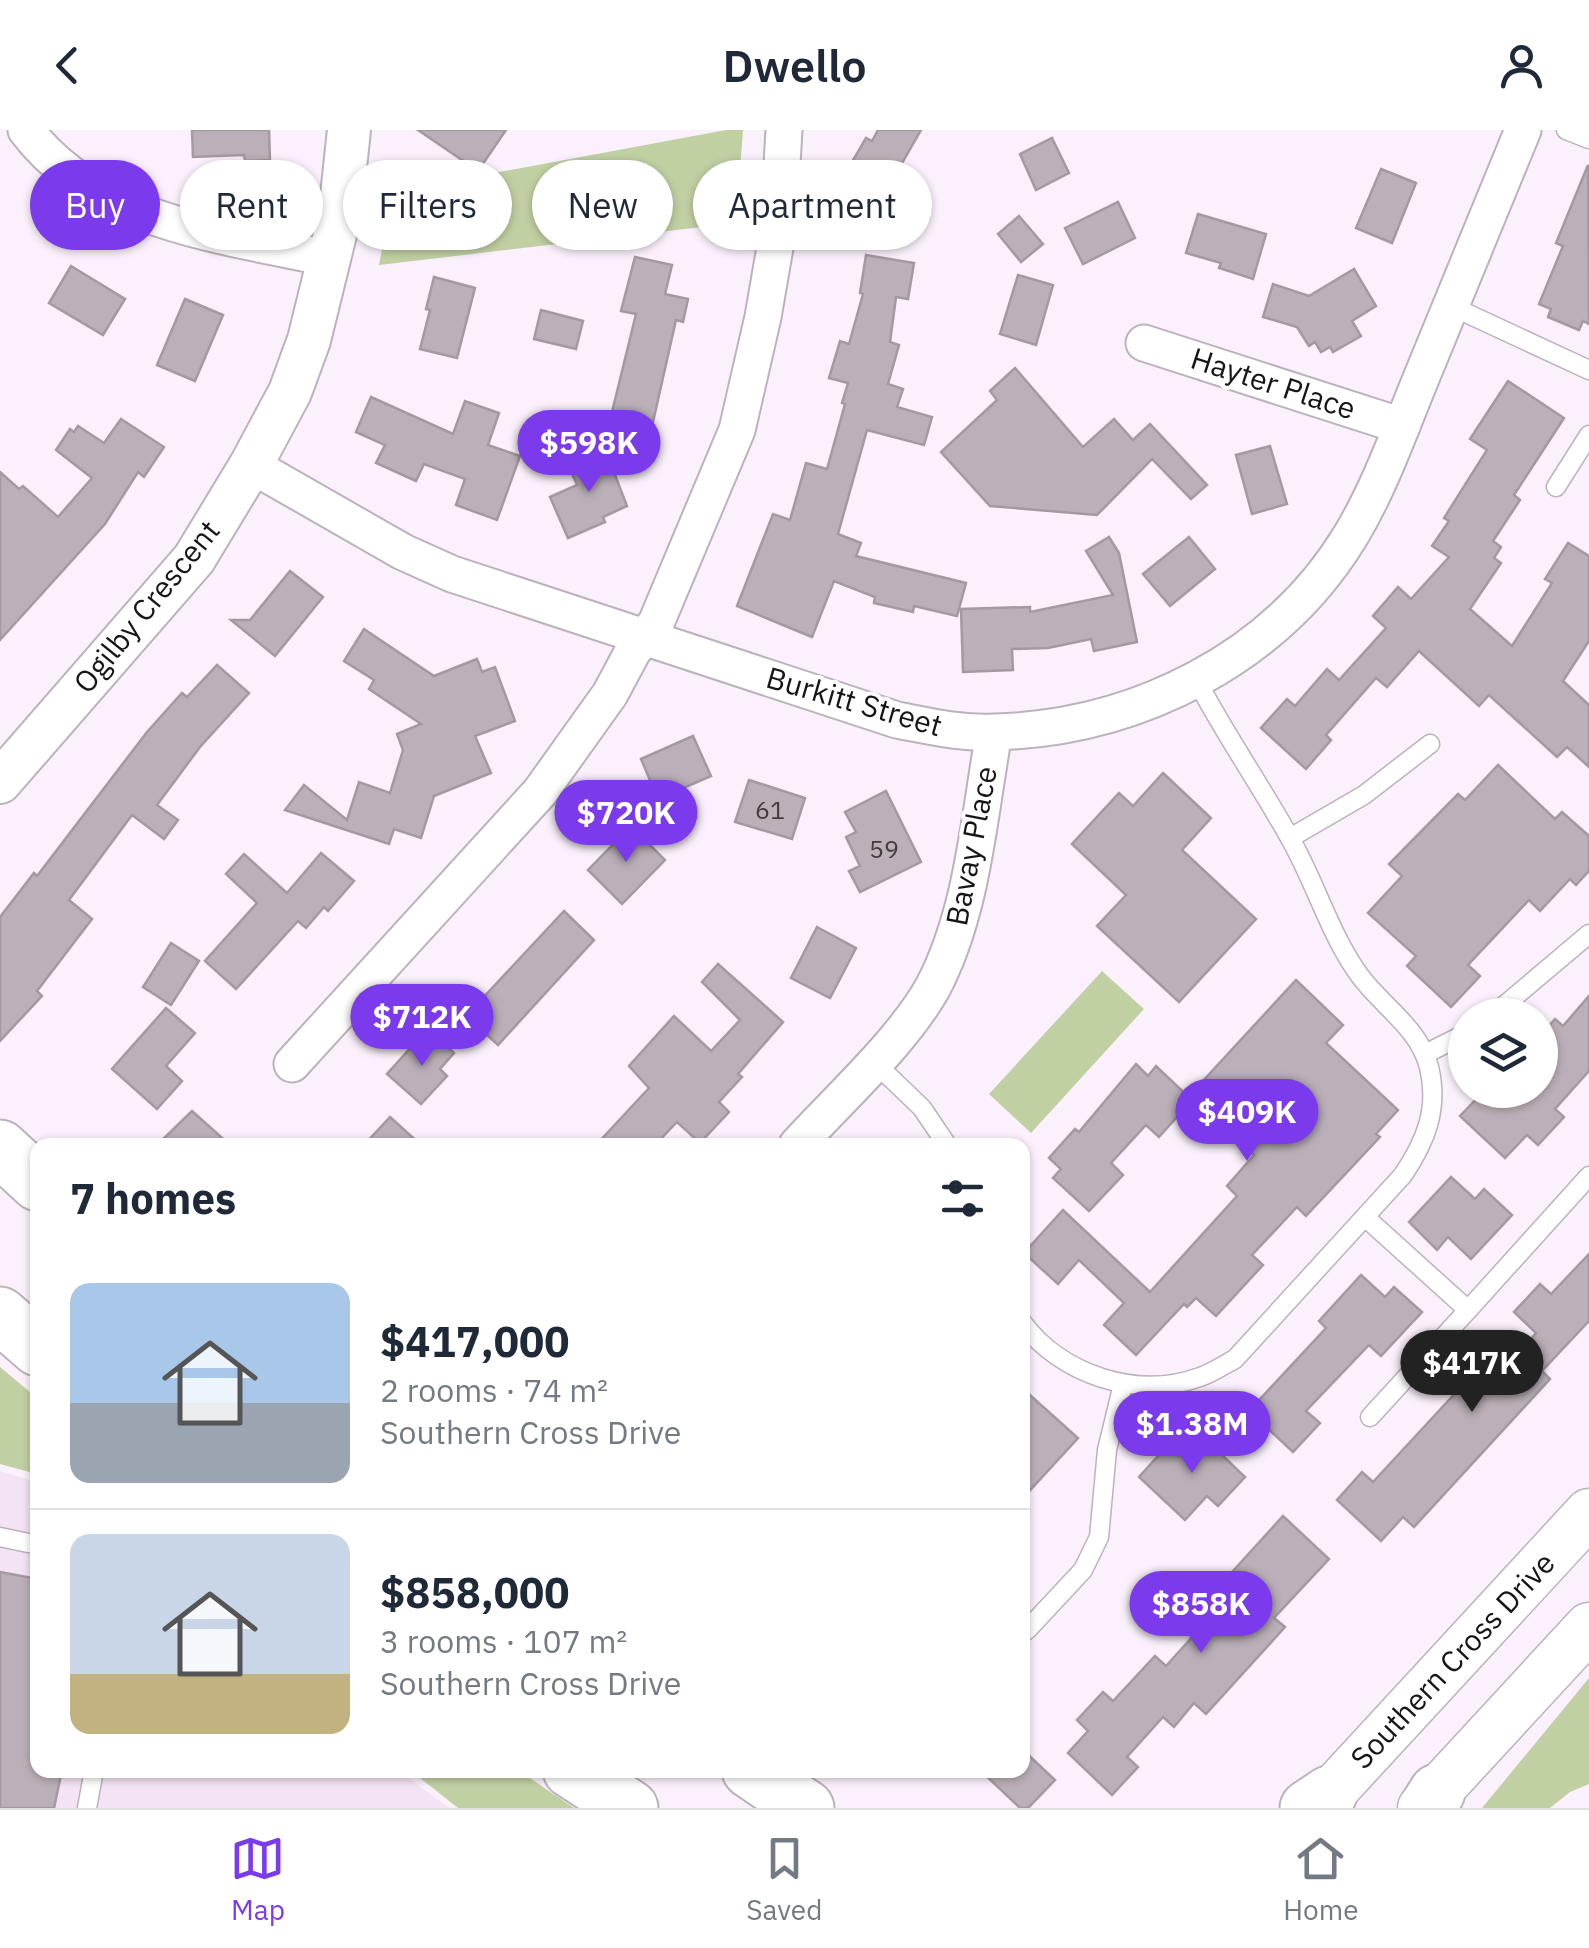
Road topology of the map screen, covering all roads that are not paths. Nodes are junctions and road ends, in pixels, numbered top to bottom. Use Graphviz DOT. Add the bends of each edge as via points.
graph roads {
  1 [pos="26,130"];
  2 [pos="349,130"];
  3 [pos="784,130"];
  4 [pos="1523,130"];
  5 [pos="1566,130"];
  6 [pos="1589,139"];
  7 [pos="331,260"];
  8 [pos="1451,306"];
  9 [pos="1144,342"];
  10 [pos="1589,370"];
  11 [pos="1402,426"];
  12 [pos="1589,434"];
  13 [pos="251,466"];
  14 [pos="1556,487"];
  15 [pos="643,637"];
  16 [pos="1197,681"];
  17 [pos="994,732"];
  18 [pos="1430,744"];
  19 [pos="0,782"];
  20 [pos="1290,838"];
  21 [pos="1589,934"];
  22 [pos="1514,998"];
  23 [pos="1448,1042"];
  24 [pos="1425,1054"];
  25 [pos="874,1062"];
  26 [pos="292,1064"];
  27 [pos="803,1138"];
  28 [pos="943,1138"];
  29 [pos="0,1148"];
  30 [pos="30,1176"];
  31 [pos="1589,1176"];
  32 [pos="1365,1217"];
  33 [pos="1468,1310"];
  34 [pos="0,1315"];
  35 [pos="1030,1331"];
  36 [pos="30,1341"];
  37 [pos="1124,1384"];
  38 [pos="1370,1417"];
  39 [pos="1589,1513"];
  40 [pos="0,1537"];
  41 [pos="30,1543"];
  42 [pos="1030,1627"];
  43 [pos="1589,1628"];
  44 [pos="93,1778"];
  45 [pos="583,1778"];
  46 [pos="762,1778"];
  47 [pos="1318,1803"];
  48 [pos="1428,1803"];
  49 [pos="87,1808"];
  50 [pos="630,1808"];
  51 [pos="806,1808"];
  1 -- 7 [label="street" via="78,180 126,208"];
  2 -- 7 [label="street, Ogilby Crescent"];
  3 -- 15 [label="street" via="778,230 737,430 656,623"];
  4 -- 8 [label="street, Burkitt Street"];
  5 -- 6 [label="lane"];
  7 -- 13 [label="street, Ogilby Crescent" via="290,392"];
  8 -- 10 [label="lane"];
  8 -- 11 [label="street, Burkitt Street"];
  9 -- 11 [label="street, Hayter Place"];
  11 -- 16 [label="street, Burkitt Street" via="1350,536 1308,592 1257,640"];
  12 -- 14 [label="lane"];
  13 -- 15 [label="street, Burkitt Street" via="452,574"];
  13 -- 19 [label="street, Ogilby Crescent" via="194,560"];
  15 -- 17 [label="street, Burkitt Street" via="897,720"];
  15 -- 26 [label="street" via="540,792"];
  16 -- 17 [label="street, Burkitt Street" via="1127,712"];
  16 -- 20 [label="lane"];
  17 -- 25 [label="street, Bavay Place" via="957,930 932,987"];
  18 -- 20 [label="lane" via="1364,795"];
  20 -- 24 [label="lane" via="1360,976"];
  21 -- 22 [label="lane"];
  23 -- 24 [label="lane"];
  24 -- 32 [label="lane" via="1433,1110 1424,1145"];
  25 -- 27 [label="street, Bavay Place"];
  25 -- 28 [label="lane"];
  29 -- 30 [label="main road"];
  31 -- 33 [label="lane"];
  32 -- 33 [label="lane"];
  32 -- 37 [label="lane" via="1235,1359 1184,1382"];
  33 -- 38 [label="lane"];
  34 -- 36 [label="main road"];
  35 -- 37 [label="lane" via="1062,1360"];
  37 -- 42 [label="lane" via="1107,1450 1098,1537 1083,1570"];
  39 -- 47 [label="main road, Southern Cross Drive"];
  40 -- 41 [label="lane"];
  43 -- 48 [label="main road"];
  44 -- 49 [label="lane"];
  45 -- 50 [label="main road"];
  46 -- 51 [label="main road"];
}
